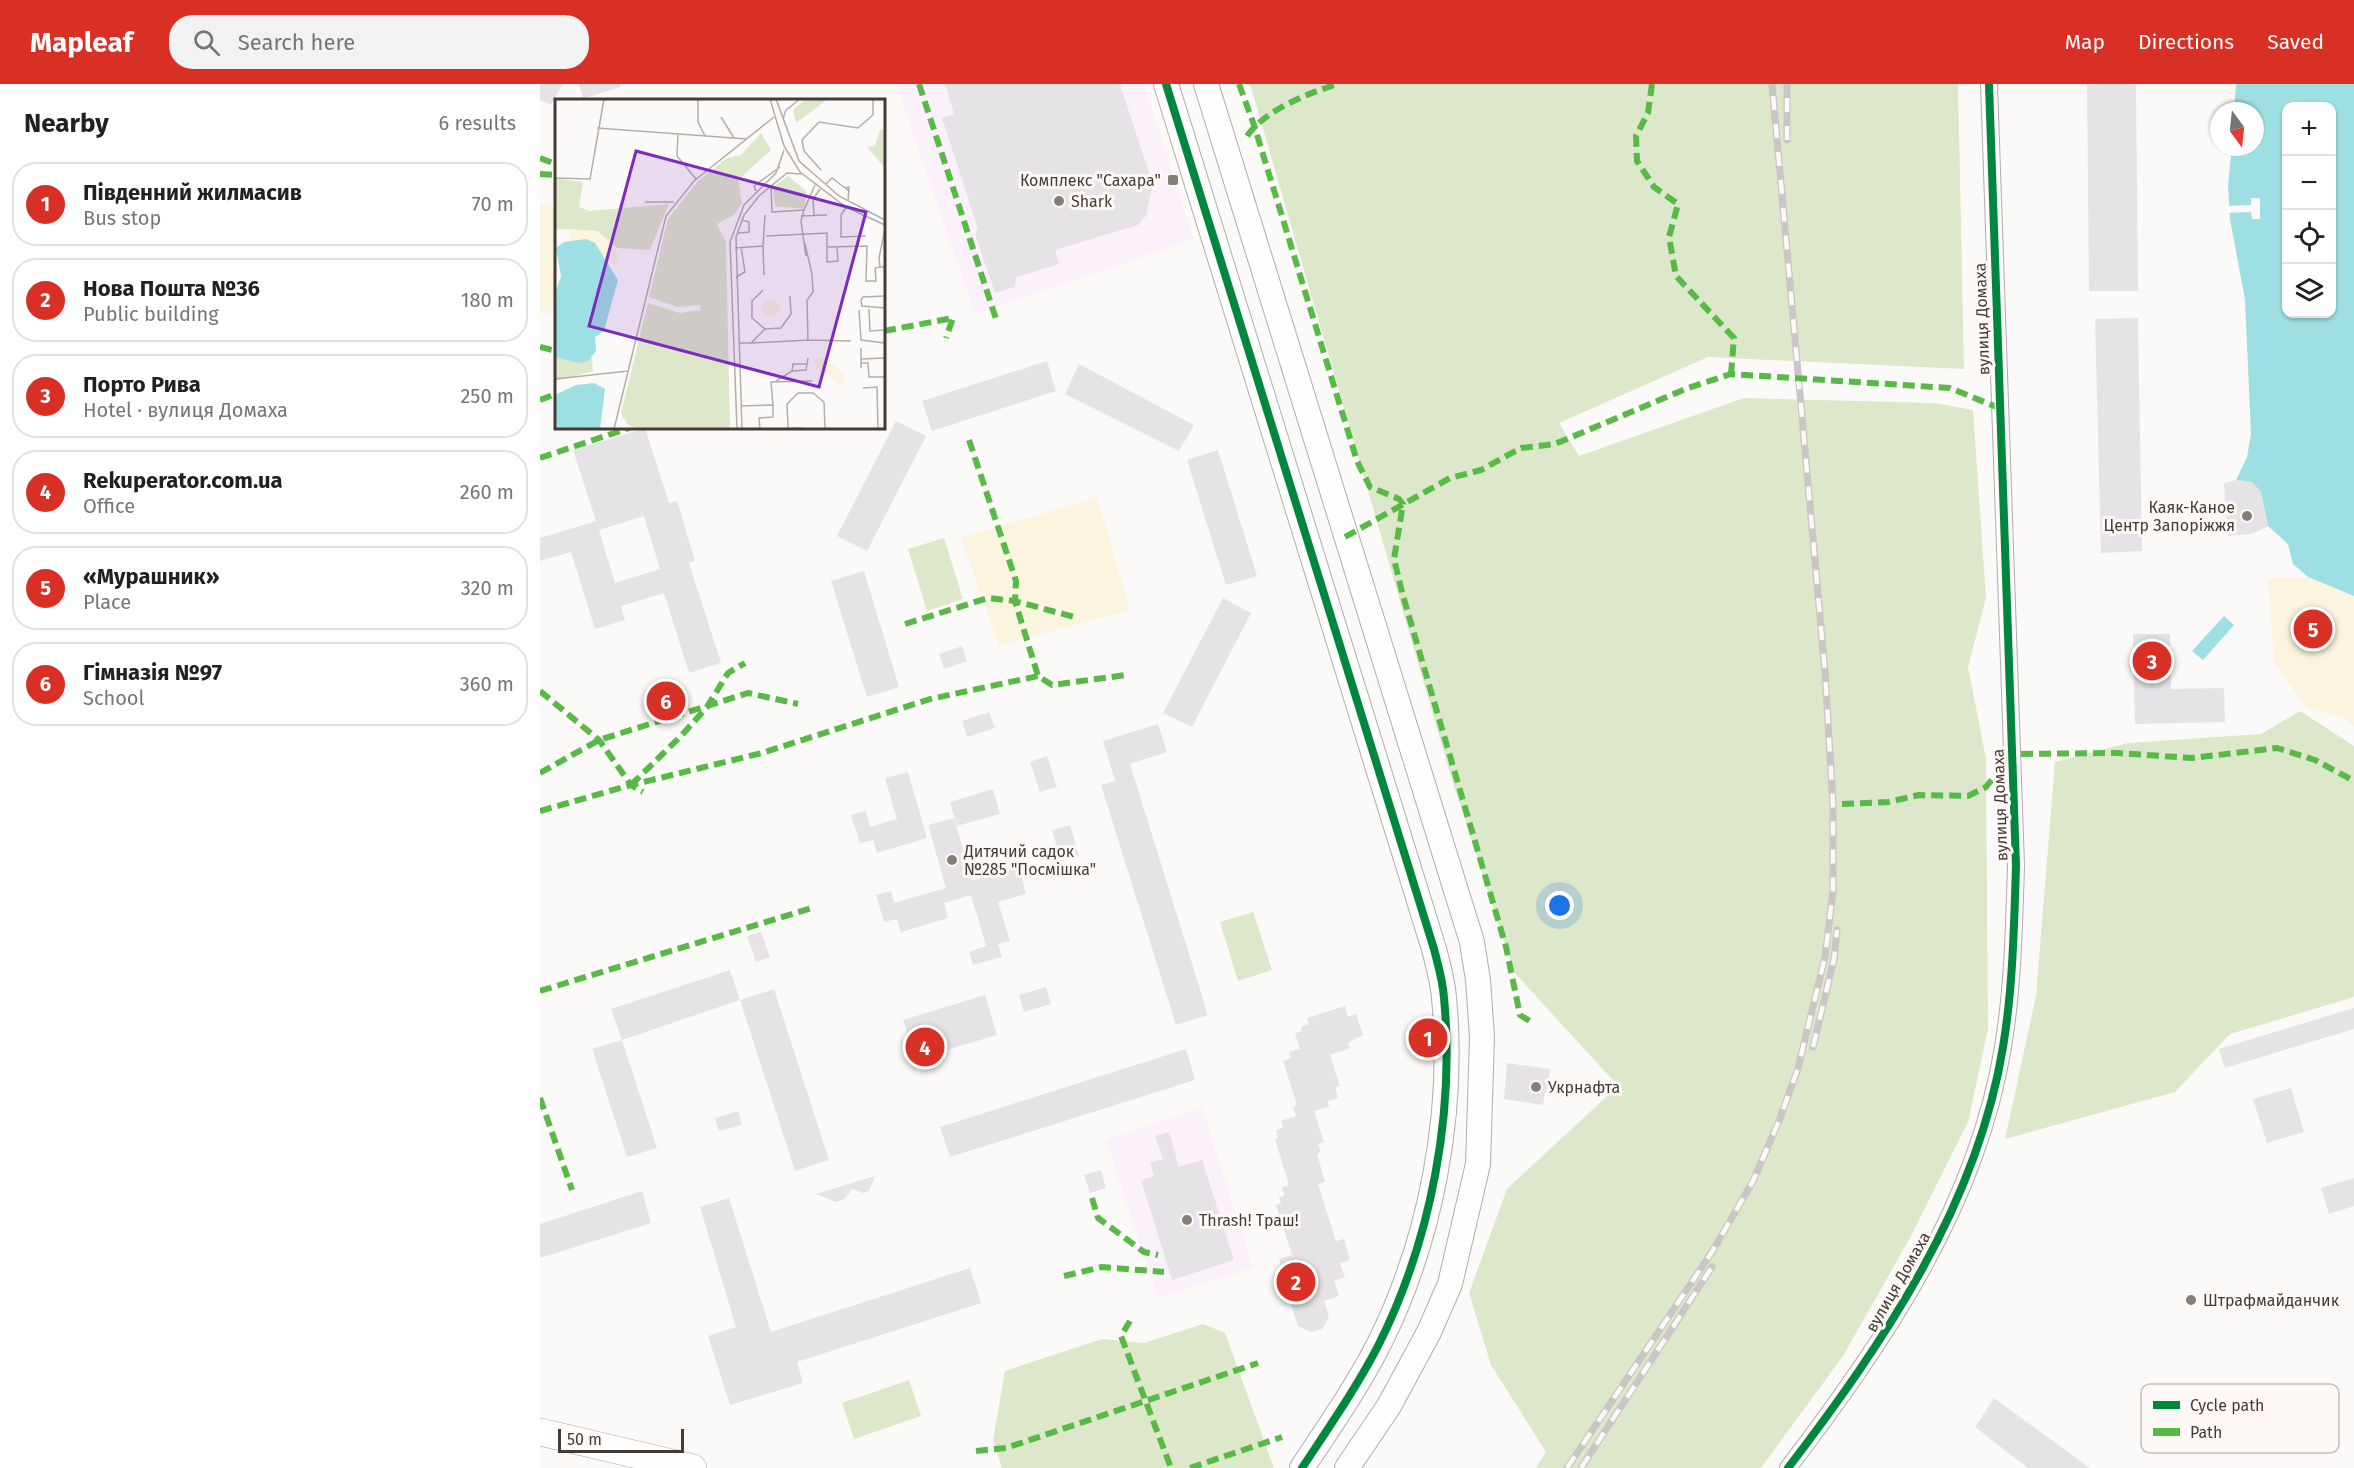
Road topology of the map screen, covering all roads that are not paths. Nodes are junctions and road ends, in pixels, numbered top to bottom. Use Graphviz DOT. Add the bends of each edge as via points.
graph roads {
  1 [pos="1166,84"];
  2 [pos="1206,84"];
  3 [pos="1989,84"];
  4 [pos="540,1432"];
  5 [pos="693,1468"];
  6 [pos="1302,1468"];
  7 [pos="1347,1468"];
  8 [pos="1788,1468"];
  1 -- 6 [label="street" via="1351,674 1434,949 1444,995 1444,1102 1418,1243 1402,1294 1379,1344"];
  2 -- 7 [label="street" via="1472,942 1478,980 1482,1037 1478,1164 1450,1284 1389,1406"];
  3 -- 8 [label="street, вулиця Домаха" via="2016,866 2011,987 2002,1049 1985,1125 1926,1265 1870,1355"];
  4 -- 5 [label="main road"];
}
